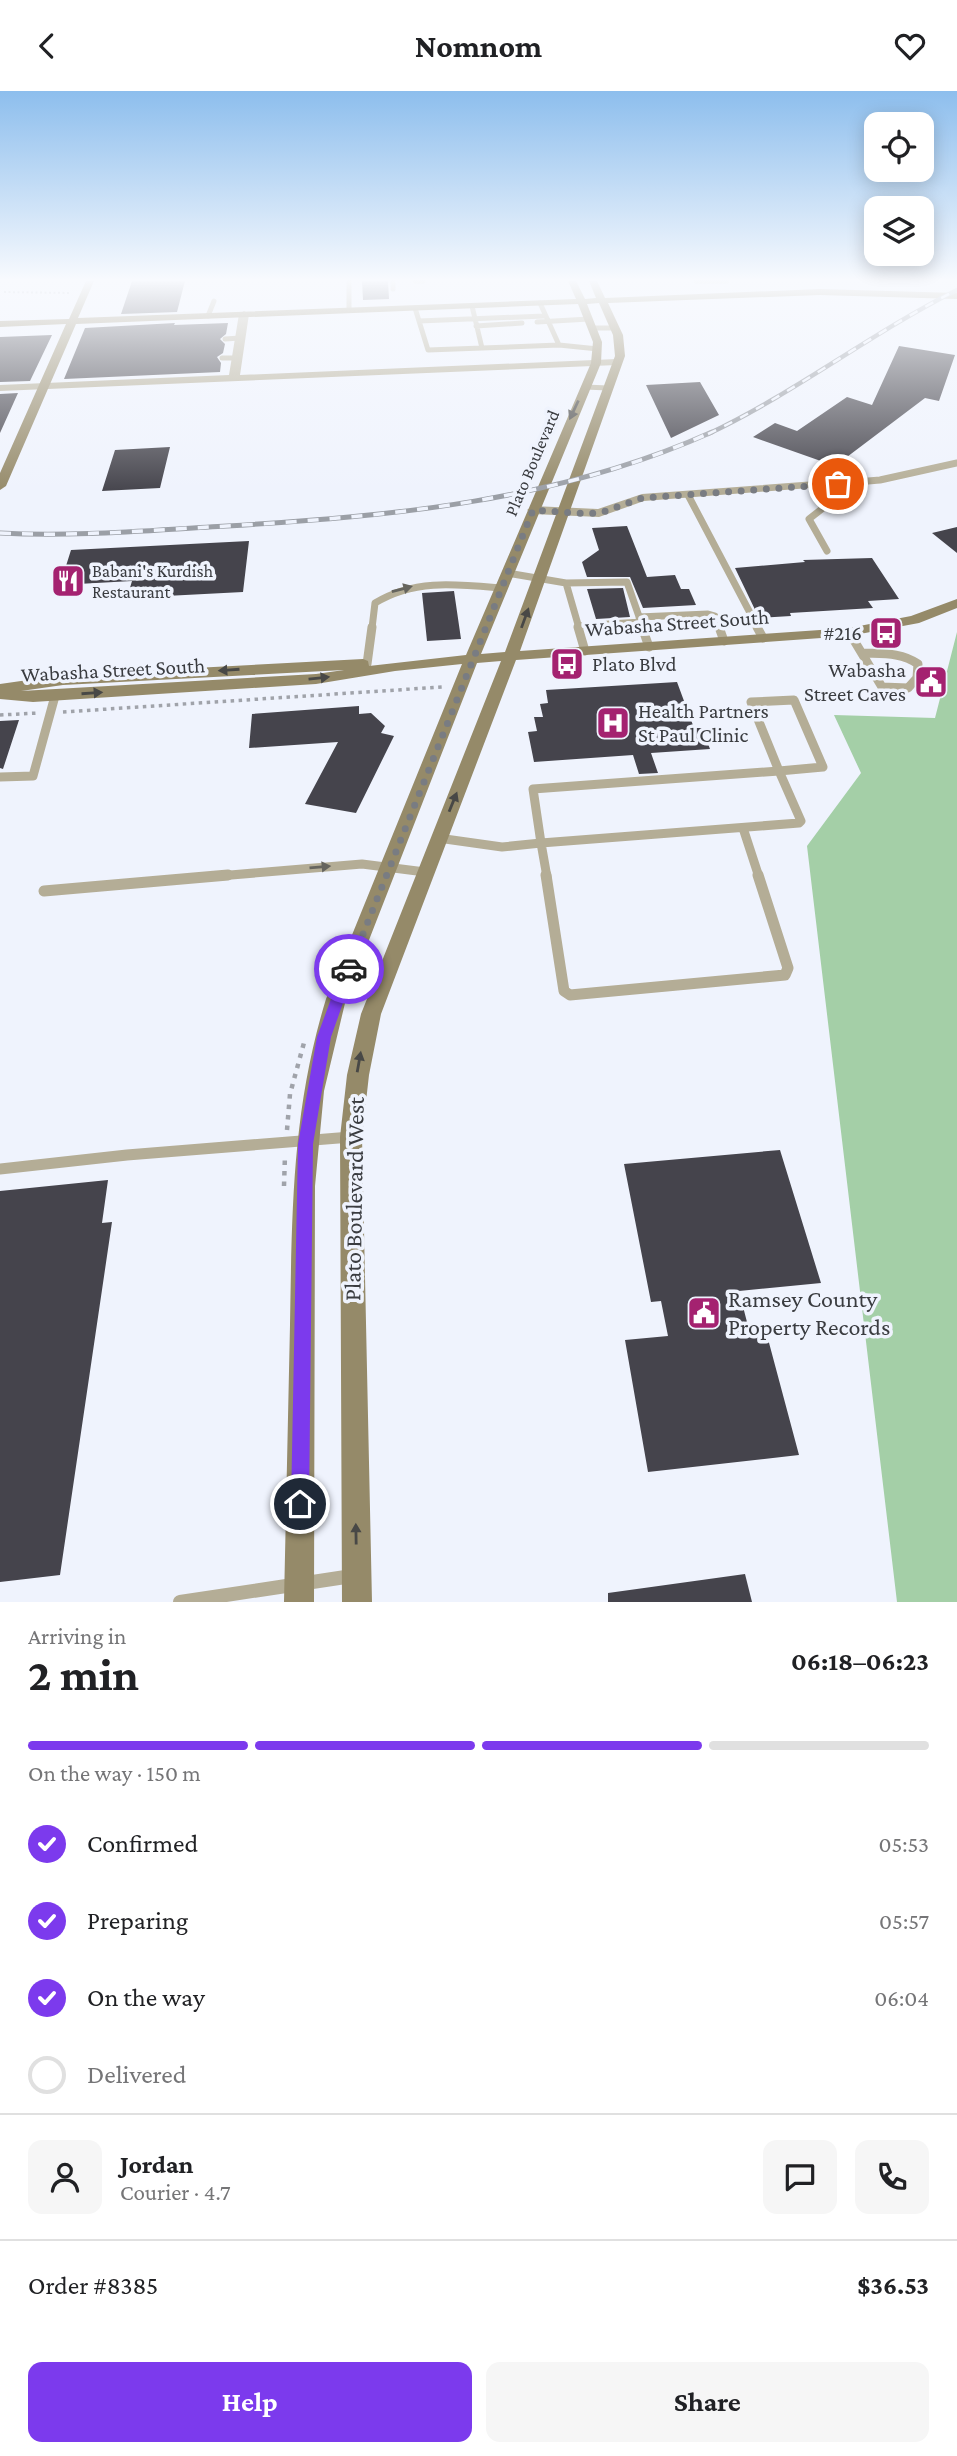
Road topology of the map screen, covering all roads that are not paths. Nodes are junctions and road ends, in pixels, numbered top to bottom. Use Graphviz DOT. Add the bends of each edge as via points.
graph roads {
  1 [pos="60,352"];
  2 [pos="238,352"];
  3 [pos="598,352"];
  4 [pos="620,352"];
  5 [pos="223,356"];
  6 [pos="237,356"];
  7 [pos="617,362"];
  8 [pos="596,363"];
  9 [pos="234,378"];
  10 [pos="46,386"];
  11 [pos="585,387"];
  12 [pos="0,388"];
  13 [pos="608,388"];
  14 [pos="957,463"];
  15 [pos="856,482"];
  16 [pos="0,486"];
  17 [pos="688,495"];
  18 [pos="832,501"];
  19 [pos="533,510"];
  20 [pos="563,512"];
  21 [pos="827,551"];
  22 [pos="507,573"];
  23 [pos="539,579"];
  24 [pos="566,583"];
  25 [pos="500,588"];
  26 [pos="957,603"];
  27 [pos="640,619"];
  28 [pos="578,626"];
  29 [pos="849,632"];
  30 [pos="763,638"];
  31 [pos="724,641"];
  32 [pos="649,646"];
  33 [pos="585,651"];
  34 [pos="862,653"];
  35 [pos="510,656"];
  36 [pos="472,659"];
  37 [pos="367,664"];
  38 [pos="395,666"];
  39 [pos="0,691"];
  40 [pos="55,696"];
  41 [pos="779,771"];
  42 [pos="0,777"];
  43 [pos="743,828"];
  44 [pos="438,838"];
  45 [pos="542,843"];
  46 [pos="391,867"];
  47 [pos="425,872"];
  48 [pos="44,891"];
  49 [pos="351,1137"];
  50 [pos="306,1144"];
  51 [pos="0,1169"];
  52 [pos="356,1576"];
  53 [pos="299,1593"];
  54 [pos="180,1602"];
  55 [pos="357,1602"];
  1 -- 10 [label="main road"];
  2 -- 6 [label="street"];
  3 -- 8 [label="main road, Plato Boulevard"];
  4 -- 7 [label="main road"];
  5 -- 6 [label="lane"];
  6 -- 9 [label="street"];
  7 -- 8 [label="street"];
  7 -- 13 [label="main road"];
  8 -- 9 [label="street"];
  8 -- 11 [label="main road, Plato Boulevard"];
  9 -- 10 [label="street"];
  10 -- 12 [label="street"];
  10 -- 16 [label="main road"];
  11 -- 13 [label="lane"];
  11 -- 19 [label="main road, Plato Boulevard, one-way"];
  13 -- 20 [label="main road"];
  14 -- 15 [label="lane"];
  15 -- 17 [label="street"];
  17 -- 20 [label="street" via="642,498 598,513"];
  17 -- 30 [label="lane"];
  18 -- 21 [label="lane" via="809,519"];
  19 -- 20 [label="street"];
  19 -- 22 [label="main road, Plato Boulevard"];
  20 -- 23 [label="main road"];
  22 -- 23 [label="lane"];
  22 -- 25 [label="main road, Plato Boulevard"];
  23 -- 24 [label="lane"];
  35 -- 23 [label="main road, one-way"];
  24 -- 27 [label="lane" via="627,582"];
  24 -- 28 [label="lane"];
  25 -- 36 [label="main road, Plato Boulevard"];
  37 -- 25 [label="lane, one-way" via="375,603 388,593 436,584"];
  26 -- 29 [label="main road, Wabasha Street South" via="914,620"];
  27 -- 28 [label="lane"];
  27 -- 31 [label="lane" via="709,614 715,616"];
  27 -- 32 [label="lane"];
  28 -- 33 [label="lane"];
  29 -- 30 [label="main road, Wabasha Street South"];
  29 -- 34 [label="lane"];
  30 -- 31 [label="main road, Wabasha Street South"];
  31 -- 32 [label="main road, Wabasha Street South"];
  32 -- 33 [label="main road, Wabasha Street South"];
  33 -- 35 [label="main road, Wabasha Street South"];
  34 -- 34 [label="lane" via="911,659 918,664 916,681 908,688 883,687"];
  35 -- 36 [label="main road, Wabasha Street South"];
  44 -- 35 [label="main road, Plato Boulevard West, one-way"];
  36 -- 38 [label="main road, Wabasha Street South"];
  36 -- 46 [label="main road, Plato Boulevard West"];
  37 -- 38 [label="main road, Wabasha Street South"];
  37 -- 39 [label="main road, Wabasha Street South, one-way" via="75,679"];
  40 -- 38 [label="main road, Wabasha Street South, one-way" via="316,679"];
  39 -- 40 [label="main road, Wabasha Street South"];
  40 -- 42 [label="lane" via="33,776"];
  41 -- 41 [label="lane" via="756,714 751,702 794,700 824,768"];
  41 -- 43 [label="lane" via="801,821"];
  41 -- 45 [label="lane" via="536,787"];
  43 -- 45 [label="lane"];
  43 -- 45 [label="lane" via="788,968 785,975 570,995 564,991"];
  44 -- 45 [label="lane" via="502,847"];
  44 -- 47 [label="main road, Plato Boulevard West"];
  46 -- 47 [label="lane"];
  48 -- 46 [label="lane, one-way" via="362,864"];
  46 -- 50 [label="main road, Plato Boulevard West" via="324,1037"];
  49 -- 47 [label="main road, Plato Boulevard West, one-way" via="356,1080 371,1014"];
  49 -- 50 [label="lane"];
  52 -- 49 [label="main road, Plato Boulevard West, one-way"];
  50 -- 51 [label="lane" via="170,1151"];
  50 -- 53 [label="main road, Plato Boulevard West"];
  52 -- 53 [label="lane"];
  52 -- 55 [label="main road, Plato Boulevard West"];
  53 -- 54 [label="lane"];
}
